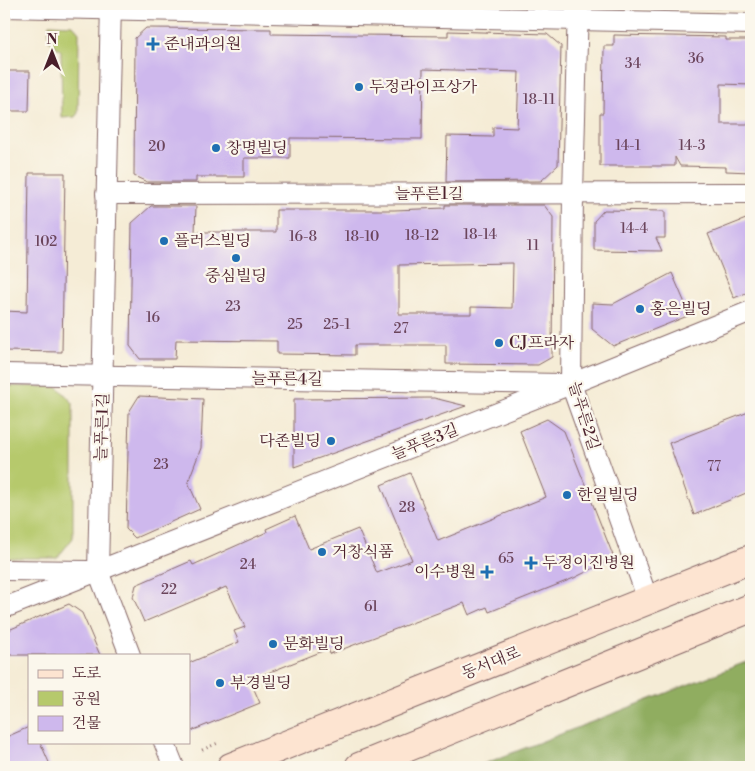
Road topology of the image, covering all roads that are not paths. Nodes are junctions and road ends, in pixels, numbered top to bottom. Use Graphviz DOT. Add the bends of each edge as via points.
graph roads {
  1 [pos="4,7"];
  2 [pos="111,7"];
  3 [pos="578,12"];
  4 [pos="751,24"];
  5 [pos="106,194"];
  6 [pos="572,194"];
  7 [pos="751,194"];
  8 [pos="751,311"];
  9 [pos="4,374"];
  10 [pos="104,376"];
  11 [pos="571,384"];
  12 [pos="751,559"];
  13 [pos="4,570"];
  14 [pos="98,571"];
  15 [pos="648,600"];
  16 [pos="4,608"];
  17 [pos="751,608"];
  18 [pos="130,654"];
  19 [pos="165,744"];
  20 [pos="174,767"];
  21 [pos="231,767"];
  22 [pos="359,767"];
  1 -- 2 [label="street"];
  2 -- 3 [label="street"];
  2 -- 5 [label="street, 늘푸른1길"];
  3 -- 4 [label="street"];
  3 -- 6 [label="street, 늘푸른2길"];
  5 -- 6 [label="street, 늘푸른1길"];
  5 -- 10 [label="street, 늘푸른1길"];
  6 -- 7 [label="street"];
  6 -- 11 [label="street, 늘푸른2길"];
  8 -- 11 [label="street, 늘푸른3길"];
  9 -- 10 [label="street, 늘푸른4길"];
  10 -- 11 [label="street, 늘푸른4길"];
  10 -- 14 [label="street, 늘푸른1길"];
  11 -- 14 [label="street, 늘푸른3길"];
  11 -- 15 [label="street, 늘푸른2길"];
  12 -- 15 [label="main road, 동서대로"];
  13 -- 14 [label="street, 늘푸른3길"];
  14 -- 16 [label="street, 늘푸른3길"];
  14 -- 18 [label="street, 늘푸른1길"];
  15 -- 21 [label="main road, 동서대로"];
  17 -- 22 [label="main road"];
  19 -- 20 [label="street"];
}
